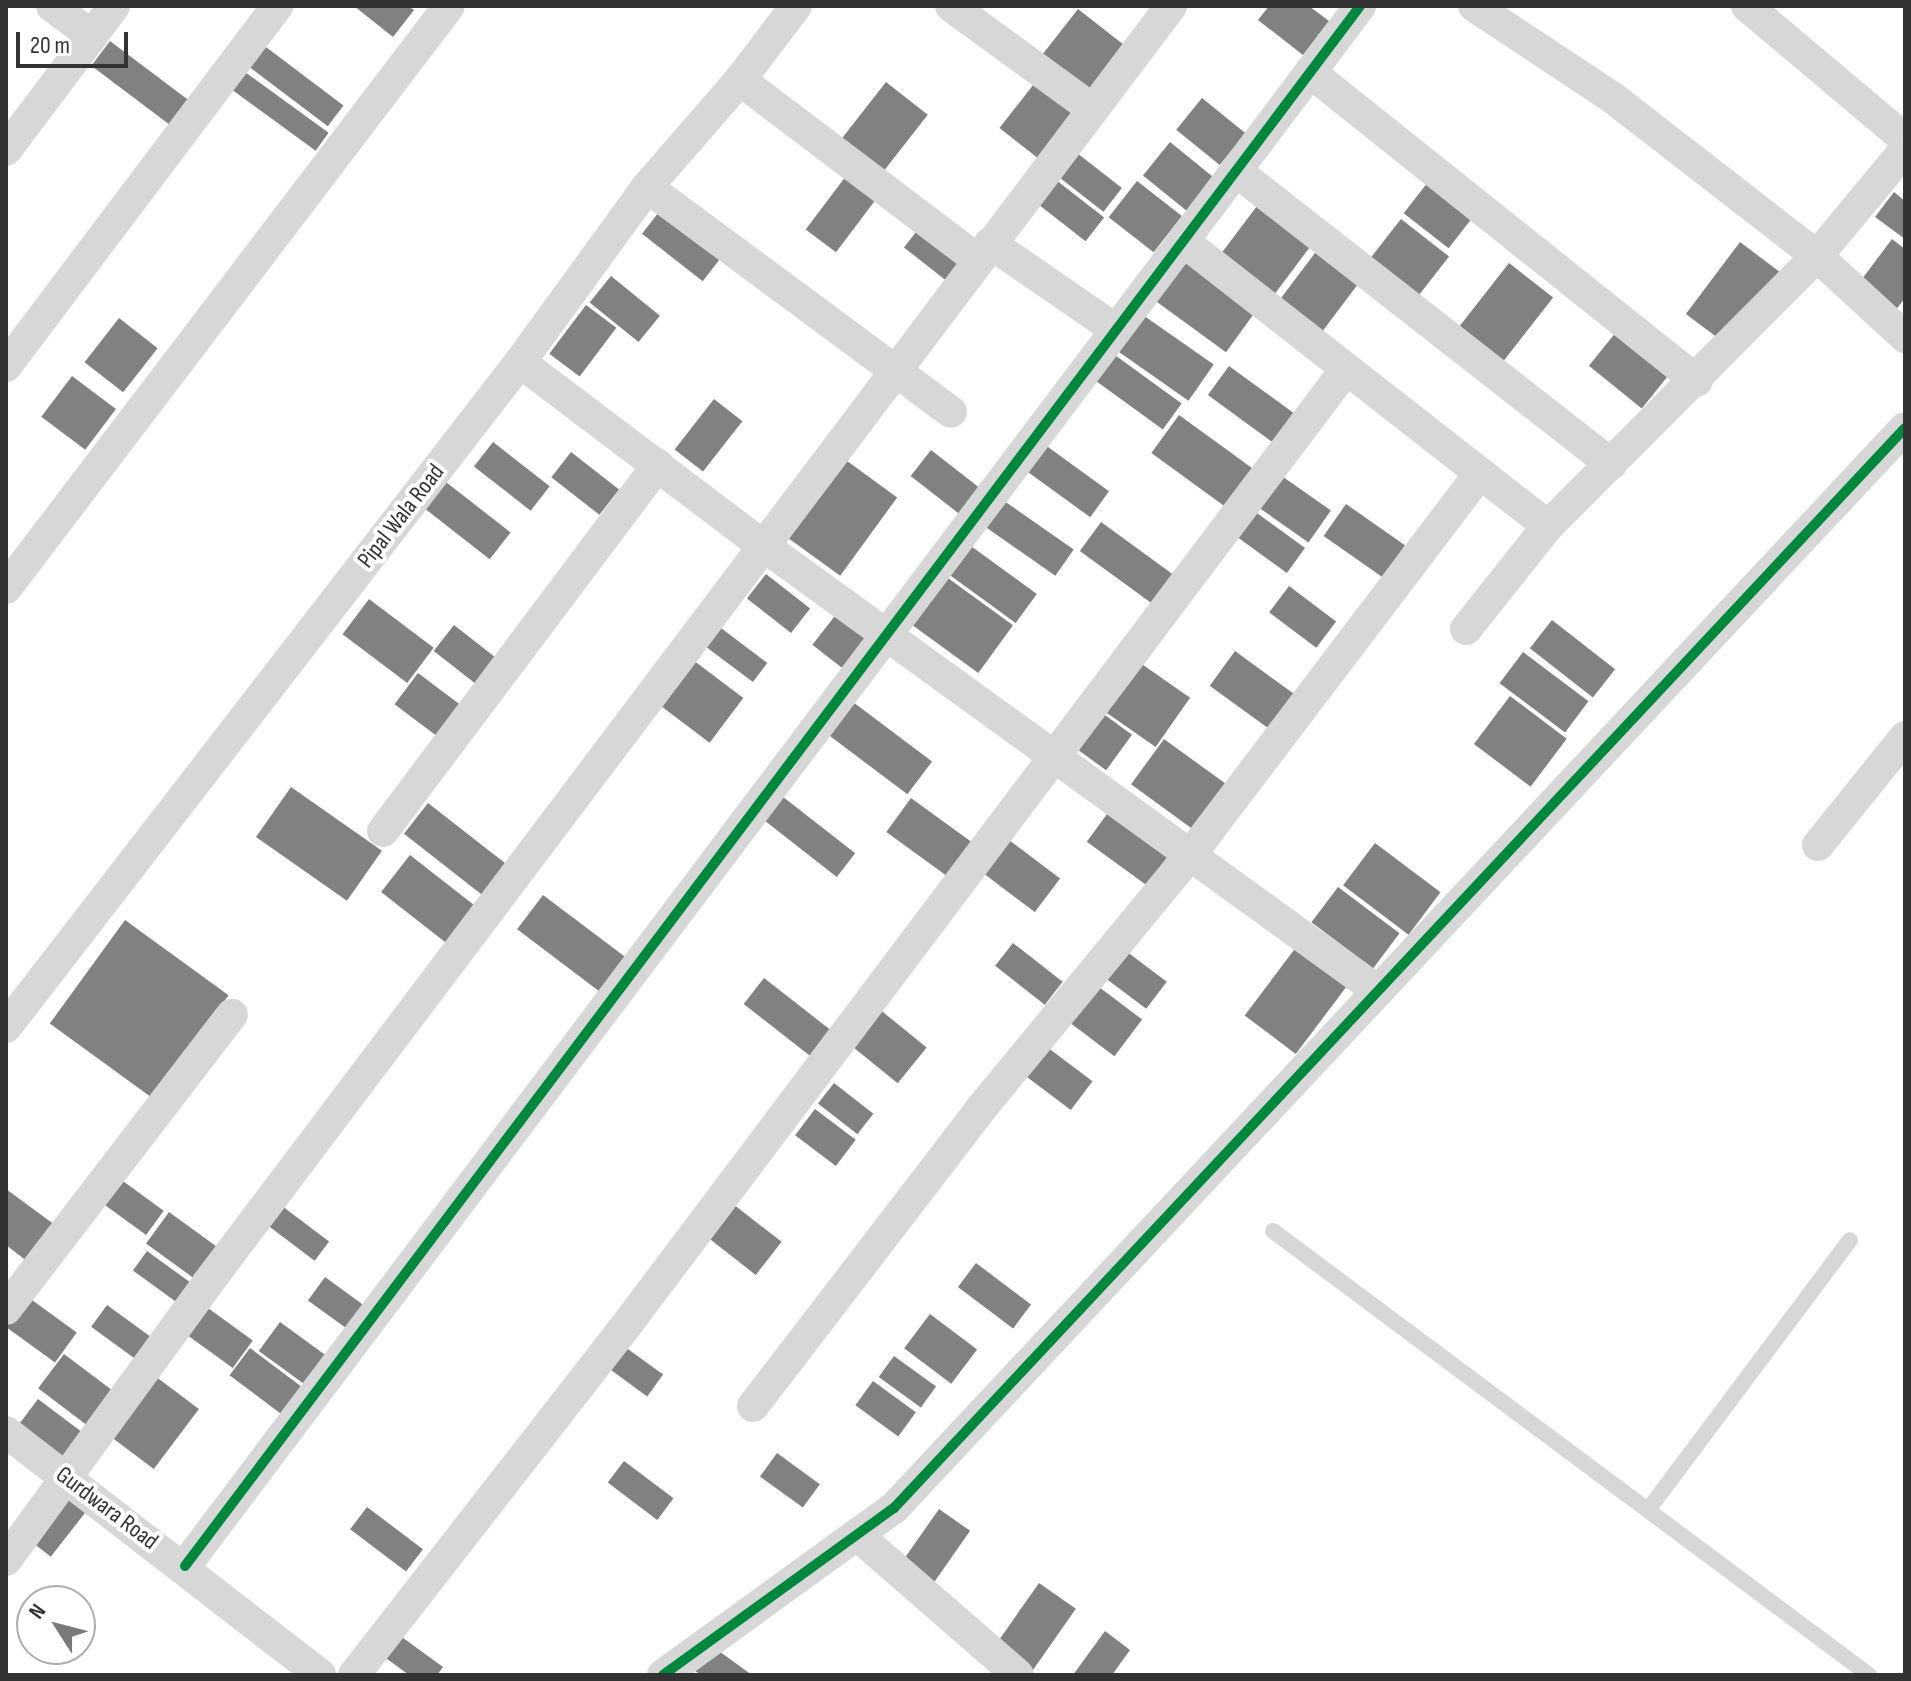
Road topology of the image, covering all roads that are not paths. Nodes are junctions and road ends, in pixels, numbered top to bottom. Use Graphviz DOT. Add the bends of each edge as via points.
graph roads {
  1 [pos="52,6"];
  2 [pos="114,6"];
  3 [pos="277,6"];
  4 [pos="796,6"];
  5 [pos="951,6"];
  6 [pos="1171,6"];
  7 [pos="1360,6"];
  8 [pos="1474,6"];
  9 [pos="1747,6"];
  10 [pos="436,10"];
  11 [pos="92,36"];
  12 [pos="1310,72"];
  13 [pos="740,80"];
  14 [pos="1092,109"];
  15 [pos="1905,139"];
  16 [pos="7,148"];
  17 [pos="1905,150"];
  18 [pos="1236,171"];
  19 [pos="647,187"];
  20 [pos="1183,241"];
  21 [pos="983,251"];
  22 [pos="1817,256"];
  23 [pos="1116,330"];
  24 [pos="1905,337"];
  25 [pos="520,362"];
  26 [pos="6,366"];
  27 [pos="1346,369"];
  28 [pos="895,371"];
  29 [pos="1697,381"];
  30 [pos="951,412"];
  31 [pos="1905,428"];
  32 [pos="1611,464"];
  33 [pos="658,465"];
  34 [pos="1480,473"];
  35 [pos="1548,526"];
  36 [pos="765,547"];
  37 [pos="6,588"];
  38 [pos="1466,629"];
  39 [pos="887,632"];
  40 [pos="1905,737"];
  41 [pos="1056,755"];
  42 [pos="383,831"];
  43 [pos="1818,845"];
  44 [pos="1191,854"];
  45 [pos="1378,991"];
  46 [pos="232,1015"];
  47 [pos="6,1027"];
  48 [pos="1273,1231"];
  49 [pos="1850,1240"];
  50 [pos="6,1309"];
  51 [pos="753,1406"];
  52 [pos="6,1432"];
  53 [pos="67,1477"];
  54 [pos="1648,1510"];
  55 [pos="857,1535"];
  56 [pos="6,1560"];
  57 [pos="185,1566"];
  58 [pos="320,1675"];
  59 [pos="354,1675"];
  60 [pos="663,1675"];
  61 [pos="1018,1675"];
  62 [pos="1869,1675"];
  1 -- 11 [label="street"];
  2 -- 11 [label="street"];
  3 -- 26 [label="street"];
  4 -- 13 [label="street, Pipal Wala Road"];
  5 -- 14 [label="street"];
  6 -- 14 [label="street"];
  7 -- 12 [label="street"];
  8 -- 22 [label="street" via="1613,98"];
  9 -- 15 [label="street"];
  10 -- 37 [label="street"];
  11 -- 16 [label="street"];
  12 -- 18 [label="street"];
  12 -- 29 [label="street"];
  13 -- 19 [label="street, Pipal Wala Road"];
  13 -- 21 [label="street"];
  14 -- 21 [label="street"];
  17 -- 22 [label="street"];
  18 -- 20 [label="street"];
  18 -- 32 [label="street"];
  19 -- 25 [label="street, Pipal Wala Road"];
  19 -- 28 [label="street"];
  20 -- 23 [label="street"];
  20 -- 27 [label="street"];
  21 -- 23 [label="street"];
  21 -- 28 [label="street"];
  22 -- 24 [label="street"];
  22 -- 29 [label="street"];
  23 -- 39 [label="street"];
  25 -- 33 [label="street"];
  25 -- 47 [label="street, Pipal Wala Road"];
  27 -- 34 [label="street"];
  27 -- 41 [label="street"];
  28 -- 30 [label="street"];
  28 -- 36 [label="street"];
  29 -- 32 [label="street"];
  31 -- 45 [label="street"];
  32 -- 35 [label="street"];
  33 -- 36 [label="street"];
  33 -- 42 [label="street"];
  34 -- 35 [label="street"];
  34 -- 44 [label="street"];
  35 -- 38 [label="street"];
  36 -- 39 [label="street"];
  36 -- 53 [label="street"];
  39 -- 41 [label="street"];
  39 -- 57 [label="street"];
  40 -- 43 [label="street"];
  41 -- 44 [label="street"];
  41 -- 59 [label="street" via="634,1315"];
  44 -- 45 [label="street"];
  44 -- 51 [label="street" via="979,1111"];
  45 -- 55 [label="street" via="894,1508"];
  46 -- 50 [label="street"];
  48 -- 54 [label="lane"];
  49 -- 54 [label="lane"];
  52 -- 53 [label="street, Gurdwara Road"];
  53 -- 56 [label="street"];
  53 -- 57 [label="street, Gurdwara Road"];
  54 -- 62 [label="lane"];
  55 -- 60 [label="street"];
  55 -- 61 [label="street"];
  57 -- 58 [label="street, Gurdwara Road"];
}
